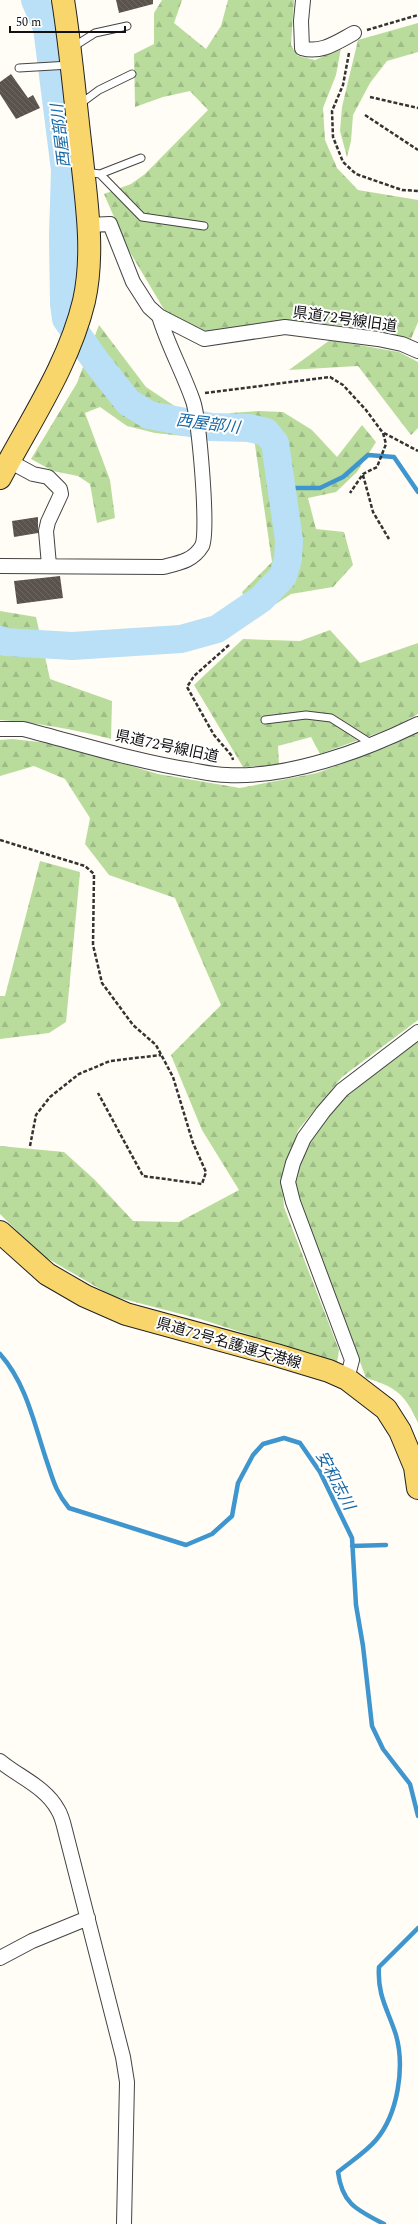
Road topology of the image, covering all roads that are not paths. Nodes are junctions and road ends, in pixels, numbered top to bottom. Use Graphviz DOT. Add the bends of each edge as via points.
graph roads {
  1 [pos="63,0"];
  2 [pos="303,0"];
  3 [pos="127,26"];
  4 [pos="354,33"];
  5 [pos="68,60"];
  6 [pos="19,68"];
  7 [pos="132,74"];
  8 [pos="76,106"];
  9 [pos="141,158"];
  10 [pos="92,172"];
  11 [pos="88,225"];
  12 [pos="204,226"];
  13 [pos="159,316"];
  14 [pos="418,351"];
  15 [pos="4,470"];
  16 [pos="0,566"];
  17 [pos="49,566"];
  18 [pos="265,720"];
  19 [pos="418,724"];
  20 [pos="0,729"];
  21 [pos="372,744"];
  22 [pos="418,1032"];
  23 [pos="0,1232"];
  24 [pos="348,1379"];
  25 [pos="418,1488"];
  26 [pos="0,1761"];
  27 [pos="88,1918"];
  28 [pos="0,1958"];
  29 [pos="124,2224"];
  1 -- 5 [label="main road"];
  2 -- 4 [label="street" via="302,48 313,51"];
  3 -- 5 [label="lane" via="95,33"];
  5 -- 6 [label="lane"];
  5 -- 8 [label="main road"];
  7 -- 8 [label="lane" via="98,90"];
  8 -- 10 [label="main road"];
  9 -- 10 [label="lane"];
  10 -- 11 [label="main road"];
  10 -- 12 [label="lane" via="142,217"];
  11 -- 13 [label="street, 県道72号線旧道" via="110,224 133,282 149,307"];
  11 -- 15 [label="main road" via="86,286 80,314 59,366"];
  13 -- 14 [label="street, 県道72号線旧道" via="204,339 285,327 378,339 402,344"];
  13 -- 17 [label="street" via="192,398 199,431 203,544 196,555 183,562 163,567"];
  15 -- 17 [label="street" via="48,477 60,489 61,494 46,531"];
  16 -- 17 [label="street"];
  18 -- 21 [label="lane" via="306,715 331,718"];
  19 -- 21 [label="street, 県道72号線旧道"];
  20 -- 21 [label="street, 県道72号線旧道" via="23,729 163,766 226,775 272,772 322,761"];
  22 -- 24 [label="street" via="342,1090 332,1101 304,1138 288,1182 293,1202 352,1360"];
  23 -- 24 [label="main road, 県道72号名護運天港線" via="47,1274 85,1296 126,1314 276,1355"];
  24 -- 25 [label="main road, 県道72号名護運天港線" via="372,1396 400,1431 415,1467"];
  26 -- 27 [label="street" via="41,1790 58,1810"];
  27 -- 28 [label="street" via="32,1941"];
  27 -- 29 [label="street" via="127,2082"];
}
